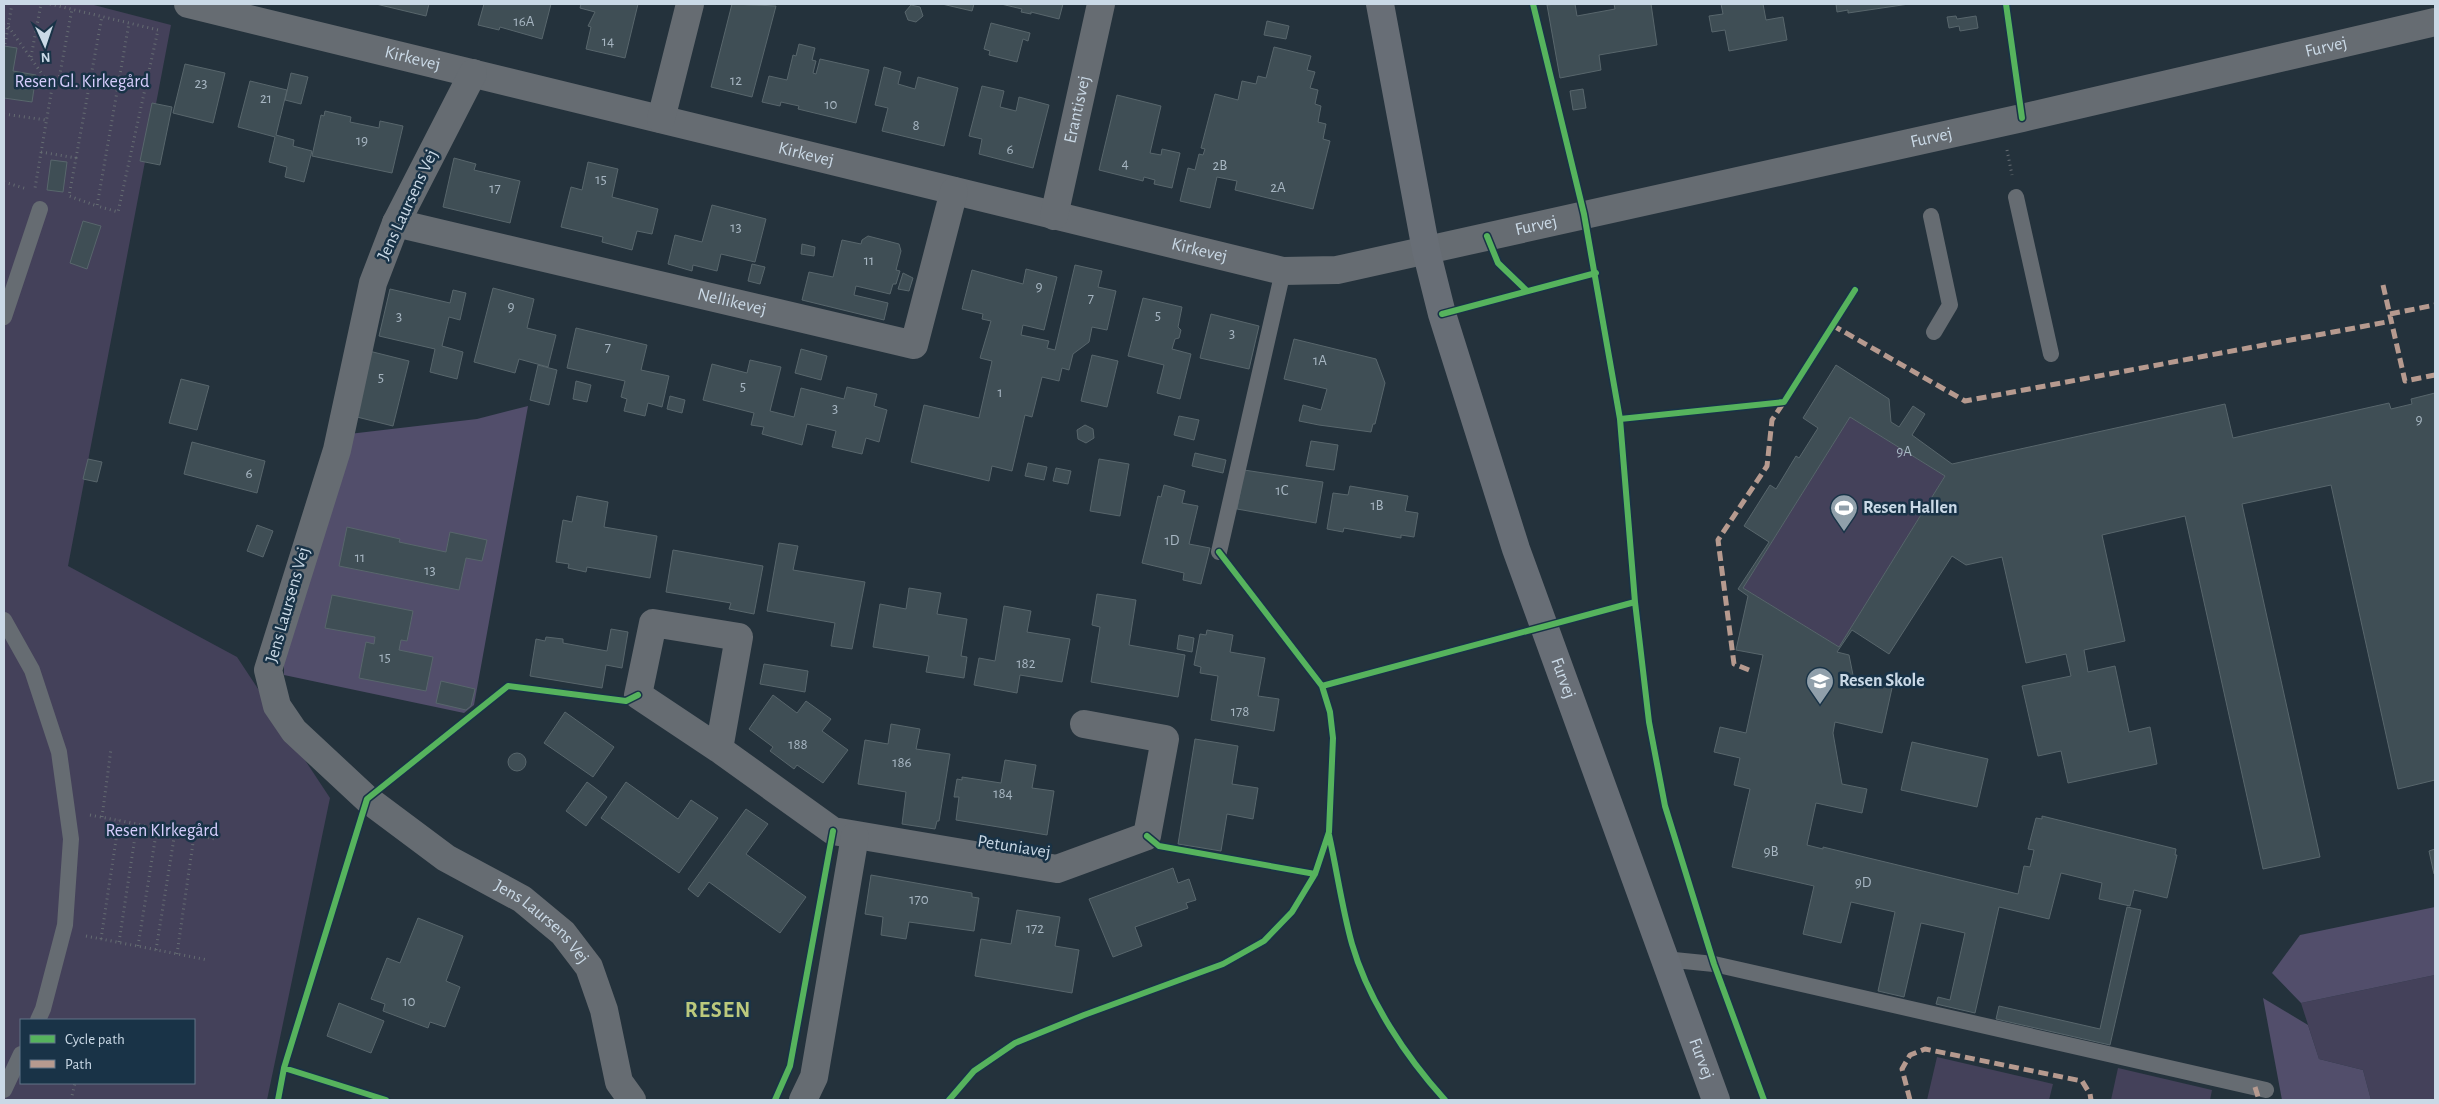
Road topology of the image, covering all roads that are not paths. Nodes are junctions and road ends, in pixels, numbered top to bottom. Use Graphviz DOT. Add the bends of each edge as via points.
graph roads {
  1 [pos="188,4"];
  2 [pos="690,4"];
  3 [pos="1101,4"];
  4 [pos="1380,4"];
  5 [pos="2435,22"];
  6 [pos="472,73"];
  7 [pos="661,119"];
  8 [pos="954,191"];
  9 [pos="2016,197"];
  10 [pos="40,209"];
  11 [pos="1054,216"];
  12 [pos="1931,216"];
  13 [pos="396,222"];
  14 [pos="1426,250"];
  15 [pos="1282,271"];
  16 [pos="4,316"];
  17 [pos="1934,332"];
  18 [pos="2051,354"];
  19 [pos="1219,552"];
  20 [pos="4,620"];
  21 [pos="1084,724"];
  22 [pos="719,749"];
  23 [pos="855,836"];
  24 [pos="1664,959"];
  25 [pos="38,1019"];
  26 [pos="20,1056"];
  27 [pos="4,1090"];
  28 [pos="2266,1090"];
  29 [pos="632,1100"];
  30 [pos="803,1100"];
  31 [pos="1716,1100"];
  1 -- 6 [label="street, Kirkevej"];
  2 -- 7 [label="street"];
  3 -- 11 [label="street, Erantisvej"];
  4 -- 14 [label="main road, Furvej"];
  5 -- 14 [label="street, Furvej"];
  6 -- 7 [label="street, Kirkevej"];
  6 -- 13 [label="street, Jens Laursens Vej"];
  7 -- 8 [label="street, Kirkevej"];
  8 -- 11 [label="street, Kirkevej"];
  8 -- 13 [label="street, Nellikevej" via="914,345"];
  9 -- 18 [label="lane"];
  10 -- 16 [label="lane"];
  11 -- 15 [label="street, Kirkevej"];
  12 -- 17 [label="lane" via="1950,305"];
  13 -- 29 [label="street, Jens Laursens Vej" via="373,283 337,450 268,670 277,706 294,731 367,799 446,858 522,899 563,932 589,967 604,1010 620,1082"];
  14 -- 15 [label="street, Kirkevej" via="1337,270"];
  14 -- 24 [label="main road, Furvej" via="1442,314 1516,549"];
  15 -- 19 [label="lane"];
  20 -- 25 [label="lane" via="32,670 59,752 71,839 63,932"];
  21 -- 23 [label="street, Petuniavej" via="1166,739 1147,836 1057,869"];
  22 -- 22 [label="street, Petuniavej" via="638,695 653,623 739,637"];
  22 -- 23 [label="street, Petuniavej" via="833,831"];
  23 -- 30 [label="street" via="814,1076"];
  24 -- 28 [label="lane" via="1714,964"];
  24 -- 31 [label="main road, Furvej"];
  26 -- 27 [label="lane"];
}
